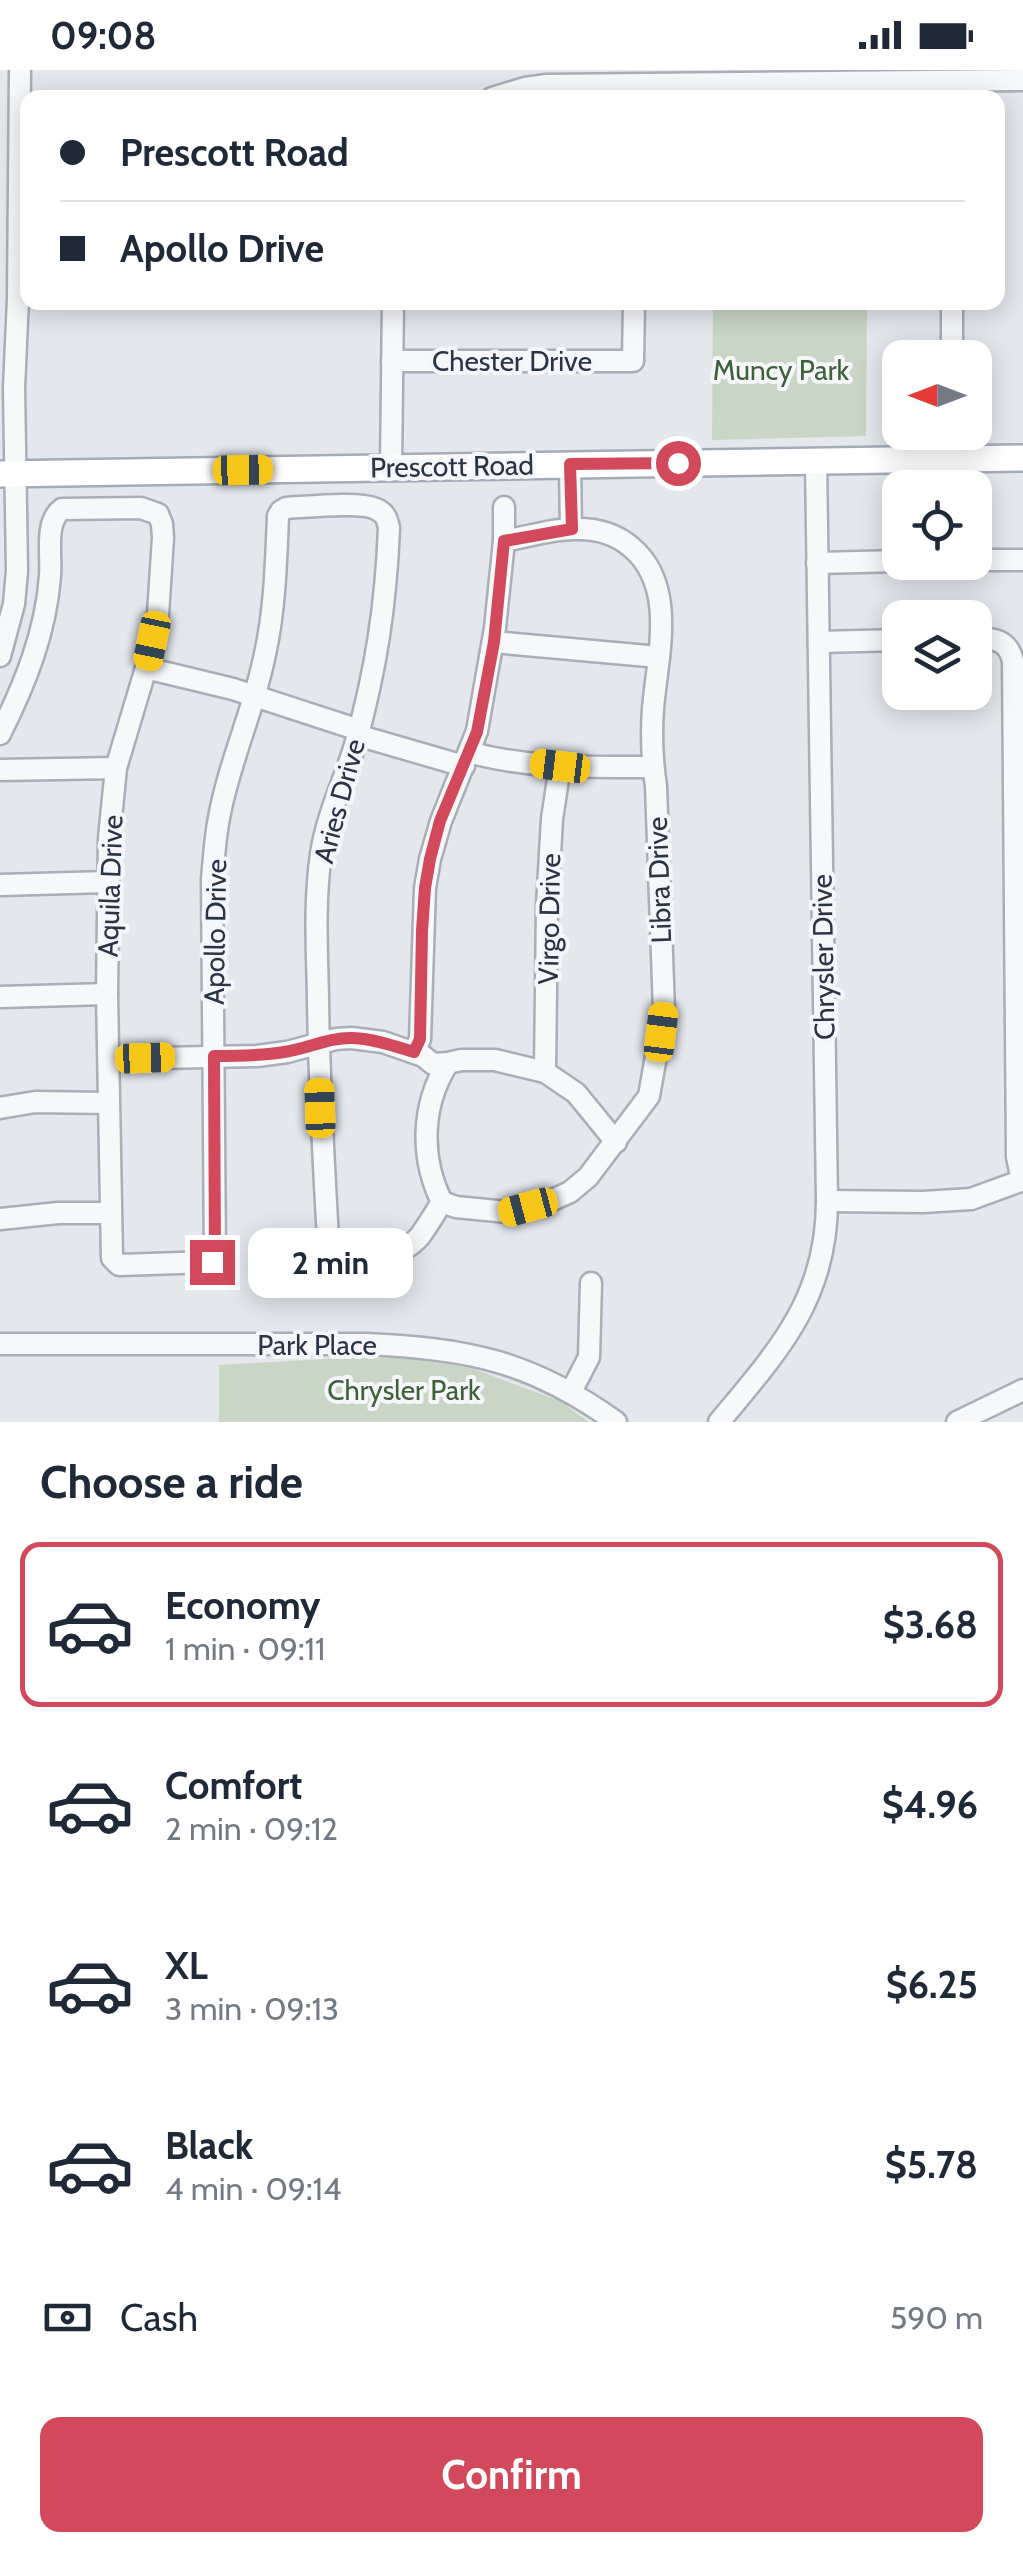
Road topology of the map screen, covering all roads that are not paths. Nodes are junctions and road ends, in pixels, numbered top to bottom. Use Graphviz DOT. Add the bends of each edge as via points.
graph roads {
  1 [pos="548,78"];
  2 [pos="1023,80"];
  3 [pos="954,89"];
  4 [pos="518,90"];
  5 [pos="632,90"];
  6 [pos="796,90"];
  7 [pos="20,164"];
  8 [pos="10,200"];
  9 [pos="20,275"];
  10 [pos="22,310"];
  11 [pos="393,310"];
  12 [pos="634,310"];
  13 [pos="952,310"];
  14 [pos="952,340"];
  15 [pos="392,361"];
  16 [pos="1023,458"];
  17 [pos="816,461"];
  18 [pos="570,464"];
  19 [pos="390,467"];
  20 [pos="8,474"];
  21 [pos="504,507"];
  22 [pos="281,510"];
  23 [pos="572,529"];
  24 [pos="504,541"];
  25 [pos="992,560"];
  26 [pos="1023,560"];
  27 [pos="882,562"];
  28 [pos="818,563"];
  29 [pos="992,639"];
  30 [pos="882,640"];
  31 [pos="494,642"];
  32 [pos="819,642"];
  33 [pos="0,656"];
  34 [pos="660,656"];
  35 [pos="146,668"];
  36 [pos="256,696"];
  37 [pos="358,733"];
  38 [pos="0,734"];
  39 [pos="467,759"];
  40 [pos="560,766"];
  41 [pos="653,767"];
  42 [pos="116,768"];
  43 [pos="0,770"];
  44 [pos="108,882"];
  45 [pos="0,885"];
  46 [pos="107,994"];
  47 [pos="0,997"];
  48 [pos="318,1044"];
  49 [pos="414,1052"];
  50 [pos="214,1056"];
  51 [pos="110,1059"];
  52 [pos="448,1063"];
  53 [pos="545,1072"];
  54 [pos="108,1104"];
  55 [pos="0,1108"];
  56 [pos="616,1142"];
  57 [pos="1023,1180"];
  58 [pos="826,1201"];
  59 [pos="442,1202"];
  60 [pos="110,1213"];
  61 [pos="0,1219"];
  62 [pos="115,1263"];
  63 [pos="591,1283"];
  64 [pos="0,1344"];
  65 [pos="1023,1390"];
  66 [pos="571,1392"];
  67 [pos="616,1422"];
  68 [pos="719,1422"];
  69 [pos="957,1422"];
  1 -- 4 [label="street"];
  1 -- 5 [label="street"];
  2 -- 3 [label="street"];
  3 -- 6 [label="street"];
  7 -- 8 [label="street"];
  8 -- 9 [label="street"];
  10 -- 20 [label="street"];
  11 -- 15 [label="street"];
  12 -- 15 [label="street, Chester Drive" via="633,361"];
  13 -- 14 [label="street"];
  15 -- 19 [label="street"];
  16 -- 17 [label="main road, Prescott Road"];
  17 -- 18 [label="main road, Prescott Road"];
  17 -- 28 [label="street, Chrysler Drive"];
  18 -- 19 [label="main road, Prescott Road"];
  18 -- 23 [label="street"];
  19 -- 20 [label="main road, Prescott Road"];
  20 -- 33 [label="street" via="17,571"];
  21 -- 24 [label="street"];
  22 -- 36 [label="street, Apollo Drive" via="272,619"];
  22 -- 37 [label="street, Aries Drive" via="368,506 387,518 381,633"];
  23 -- 24 [label="street, Libra Drive"];
  23 -- 34 [label="street, Libra Drive" via="600,531 646,561 658,587"];
  24 -- 31 [label="street"];
  25 -- 26 [label="street"];
  27 -- 28 [label="street"];
  28 -- 32 [label="street, Chrysler Drive"];
  29 -- 57 [label="street" via="1008,646 1013,661 1017,1157"];
  30 -- 32 [label="street"];
  31 -- 34 [label="street"];
  31 -- 39 [label="street"];
  32 -- 58 [label="street, Chrysler Drive"];
  34 -- 41 [label="street, Libra Drive"];
  35 -- 36 [label="street"];
  35 -- 38 [label="street, Aquila Drive" via="162,574 158,514 141,508 62,509 51,526 39,639"];
  35 -- 42 [label="street, Aquila Drive"];
  36 -- 37 [label="street"];
  36 -- 50 [label="street, Apollo Drive" via="219,817 212,879"];
  37 -- 39 [label="street"];
  37 -- 48 [label="street, Aries Drive" via="321,855"];
  39 -- 40 [label="street"];
  39 -- 49 [label="street" via="430,859"];
  40 -- 41 [label="street"];
  40 -- 53 [label="street, Virgo Drive" via="546,906"];
  41 -- 56 [label="street, Libra Drive" via="664,1010 649,1096"];
  42 -- 43 [label="street"];
  42 -- 44 [label="street, Aquila Drive"];
  44 -- 45 [label="street"];
  44 -- 46 [label="street, Aquila Drive"];
  46 -- 47 [label="street"];
  46 -- 51 [label="street, Aquila Drive"];
  48 -- 49 [label="street" via="351,1038"];
  48 -- 50 [label="street"];
  48 -- 59 [label="street, Aries Drive" via="328,1257 369,1260 397,1252 418,1238"];
  49 -- 52 [label="street" via="434,1064"];
  50 -- 51 [label="street"];
  50 -- 62 [label="street, Apollo Drive" via="215,1258 207,1264"];
  51 -- 54 [label="street, Aquila Drive"];
  52 -- 53 [label="street" via="495,1060"];
  52 -- 59 [label="street" via="428,1113 427,1153"];
  53 -- 56 [label="street" via="576,1093"];
  54 -- 55 [label="street"];
  54 -- 60 [label="street, Aquila Drive"];
  56 -- 59 [label="street, Libra Drive" via="588,1177 548,1202 508,1212"];
  57 -- 58 [label="street" via="971,1199"];
  58 -- 68 [label="street, Chrysler Drive" via="823,1254 798,1318"];
  60 -- 61 [label="street"];
  60 -- 62 [label="street, Aquila Drive"];
  63 -- 66 [label="street" via="589,1357"];
  64 -- 66 [label="street, Park Place" via="422,1346 511,1365"];
  65 -- 69 [label="street"];
  66 -- 67 [label="street, Park Place"];
}
